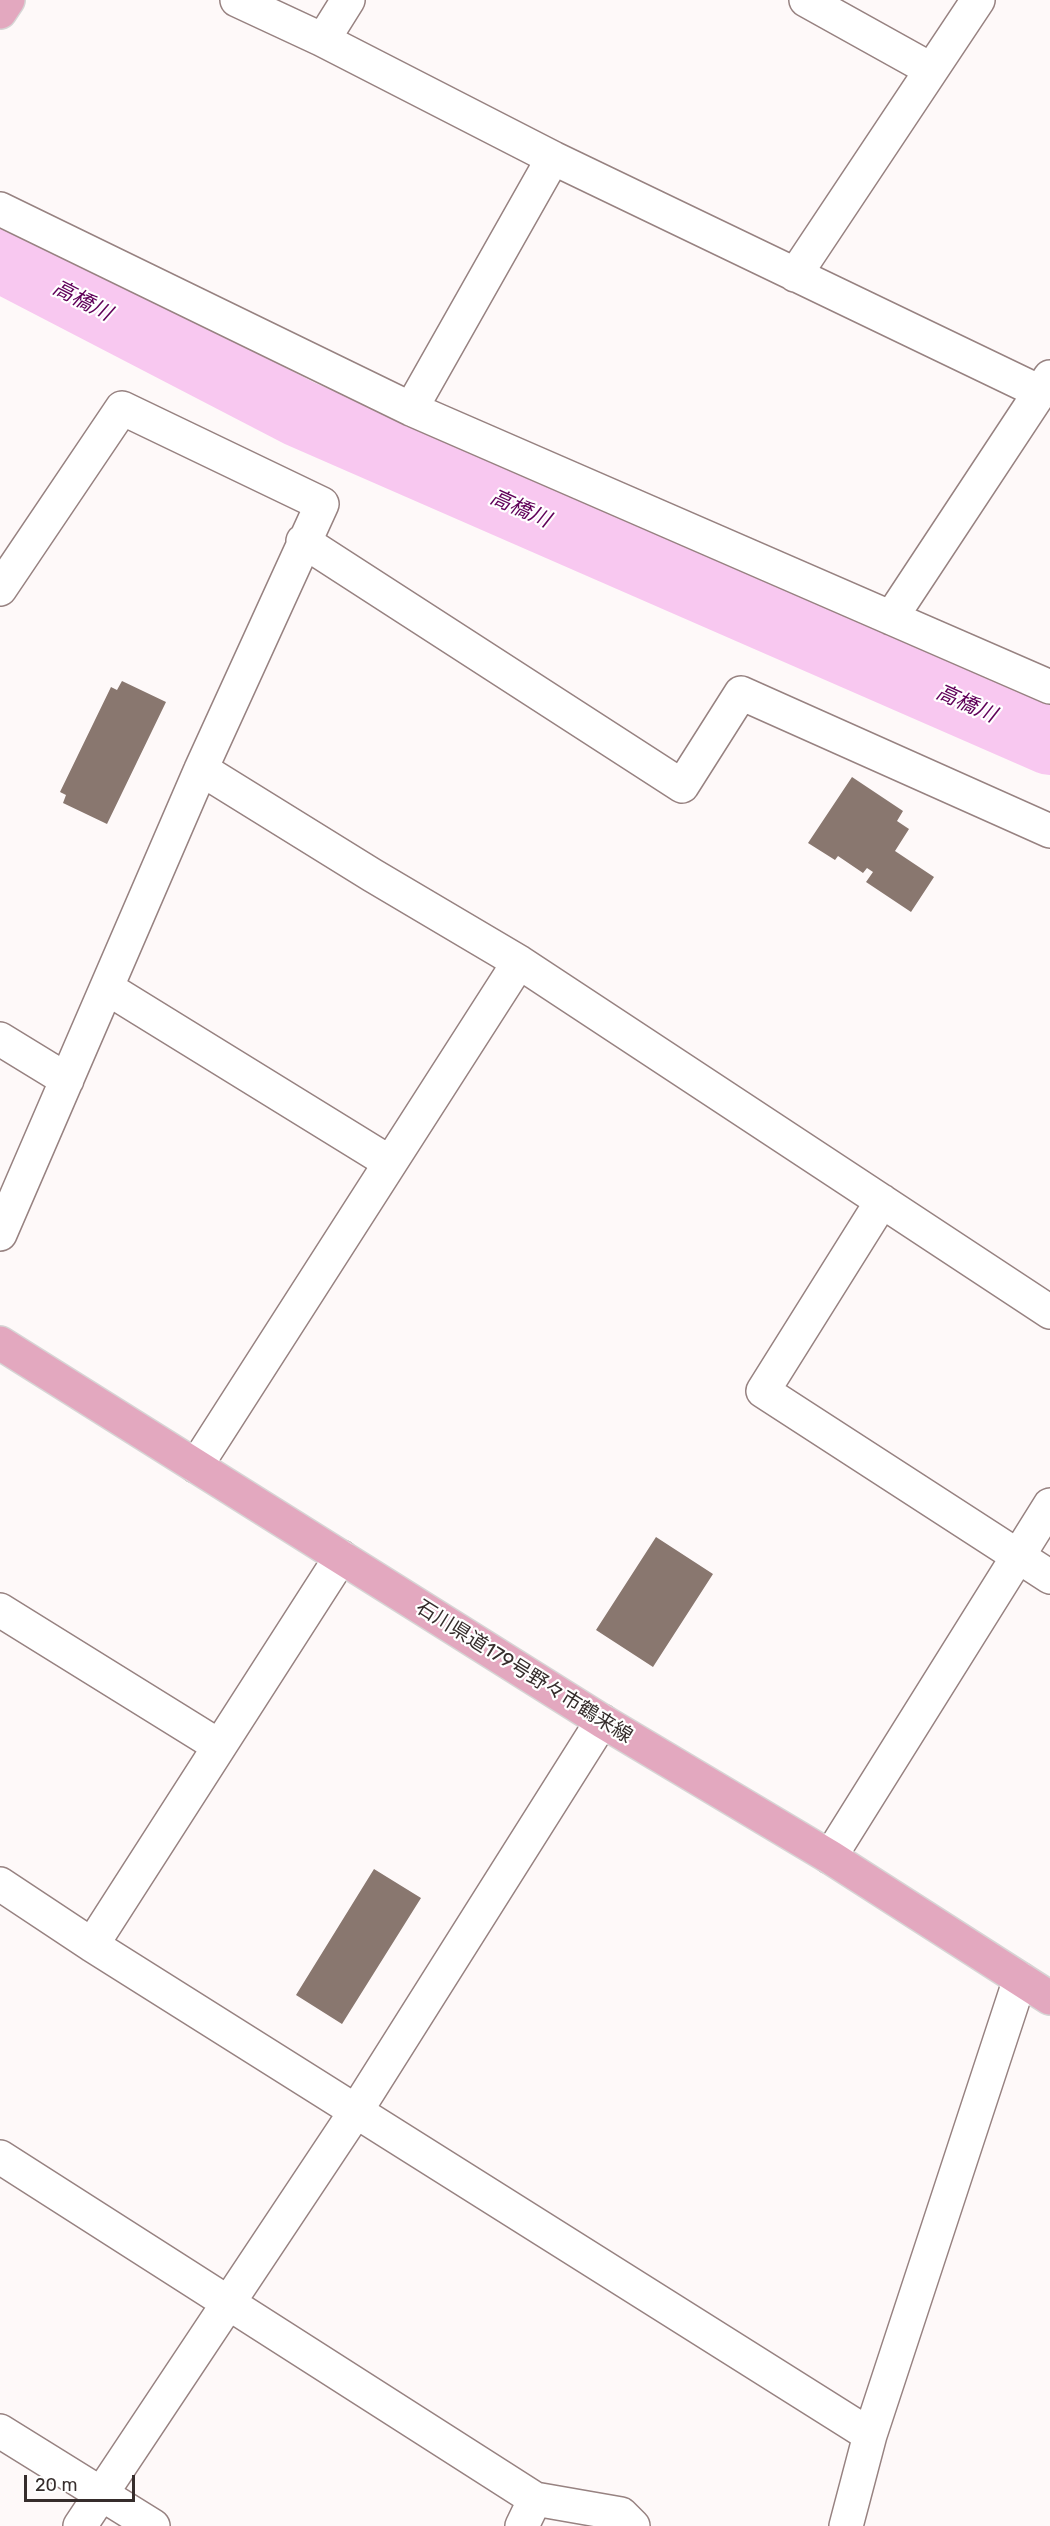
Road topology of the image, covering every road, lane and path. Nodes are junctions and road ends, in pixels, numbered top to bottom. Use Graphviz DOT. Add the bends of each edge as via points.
graph roads {
  1 [pos="8,0"];
  2 [pos="237,0"];
  3 [pos="348,0"];
  4 [pos="807,0"];
  5 [pos="978,0"];
  6 [pos="0,12"];
  7 [pos="323,40"];
  8 [pos="930,69"];
  9 [pos="553,158"];
  10 [pos="0,209"];
  11 [pos="795,275"];
  12 [pos="1045,385"];
  13 [pos="411,409"];
  14 [pos="303,541"];
  15 [pos="0,589"];
  16 [pos="891,618"];
  17 [pos="1050,687"];
  18 [pos="201,769"];
  19 [pos="1050,831"];
  20 [pos="519,962"];
  21 [pos="107,988"];
  22 [pos="0,1039"];
  23 [pos="67,1080"];
  24 [pos="389,1162"];
  25 [pos="882,1201"];
  26 [pos="0,1234"];
  27 [pos="1050,1312"];
  28 [pos="0,1343"];
  29 [pos="196,1466"];
  30 [pos="1050,1505"];
  31 [pos="1017,1555"];
  32 [pos="341,1557"];
  33 [pos="1050,1576"];
  34 [pos="0,1610"];
  35 [pos="602,1721"];
  36 [pos="219,1746"];
  37 [pos="831,1857"];
  38 [pos="0,1884"];
  39 [pos="92,1945"];
  40 [pos="1020,1978"];
  41 [pos="1050,1998"];
  42 [pos="356,2111"];
  43 [pos="0,2157"];
  44 [pos="228,2302"];
  45 [pos="0,2431"];
  46 [pos="870,2435"];
  47 [pos="99,2494"];
  48 [pos="528,2513"];
  49 [pos="80,2526"];
  50 [pos="153,2526"];
  51 [pos="633,2526"];
  52 [pos="846,2526"];
  1 -- 6 [label="main road"];
  2 -- 7 [label="street"];
  3 -- 7 [label="street"];
  4 -- 8 [label="street"];
  5 -- 8 [label="street"];
  7 -- 9 [label="street"];
  8 -- 11 [label="street"];
  9 -- 11 [label="street"];
  9 -- 13 [label="street"];
  10 -- 13 [label="street"];
  11 -- 12 [label="street"];
  12 -- 16 [label="street"];
  13 -- 16 [label="street"];
  14 -- 15 [label="street" via="322,504 122,408"];
  14 -- 18 [label="street"];
  14 -- 19 [label="street" via="682,786 741,693"];
  16 -- 17 [label="street"];
  18 -- 20 [label="street"];
  18 -- 21 [label="street"];
  20 -- 24 [label="street"];
  20 -- 25 [label="street"];
  21 -- 23 [label="street"];
  21 -- 24 [label="street"];
  22 -- 23 [label="street"];
  23 -- 26 [label="street"];
  24 -- 29 [label="street"];
  25 -- 27 [label="street"];
  25 -- 31 [label="street" via="763,1390"];
  28 -- 29 [label="main road, 石川県道179号野々市鶴来線"];
  29 -- 32 [label="main road, 石川県道179号野々市鶴来線"];
  30 -- 31 [label="street"];
  31 -- 33 [label="street"];
  31 -- 37 [label="street"];
  32 -- 35 [label="main road, 石川県道179号野々市鶴来線"];
  32 -- 36 [label="street"];
  34 -- 36 [label="street"];
  35 -- 37 [label="main road, 石川県道179号野々市鶴来線"];
  35 -- 42 [label="street"];
  36 -- 39 [label="street"];
  37 -- 40 [label="main road, 石川県道179号野々市鶴来線"];
  38 -- 39 [label="street"];
  39 -- 42 [label="street"];
  40 -- 41 [label="main road, 石川県道179号野々市鶴来線"];
  40 -- 46 [label="street"];
  42 -- 44 [label="street"];
  42 -- 46 [label="street"];
  43 -- 44 [label="street"];
  44 -- 47 [label="street"];
  44 -- 48 [label="street"];
  45 -- 47 [label="street"];
  46 -- 52 [label="street"];
  47 -- 49 [label="street"];
  47 -- 50 [label="street"];
  48 -- 51 [label="street" via="621,2514"];
}
